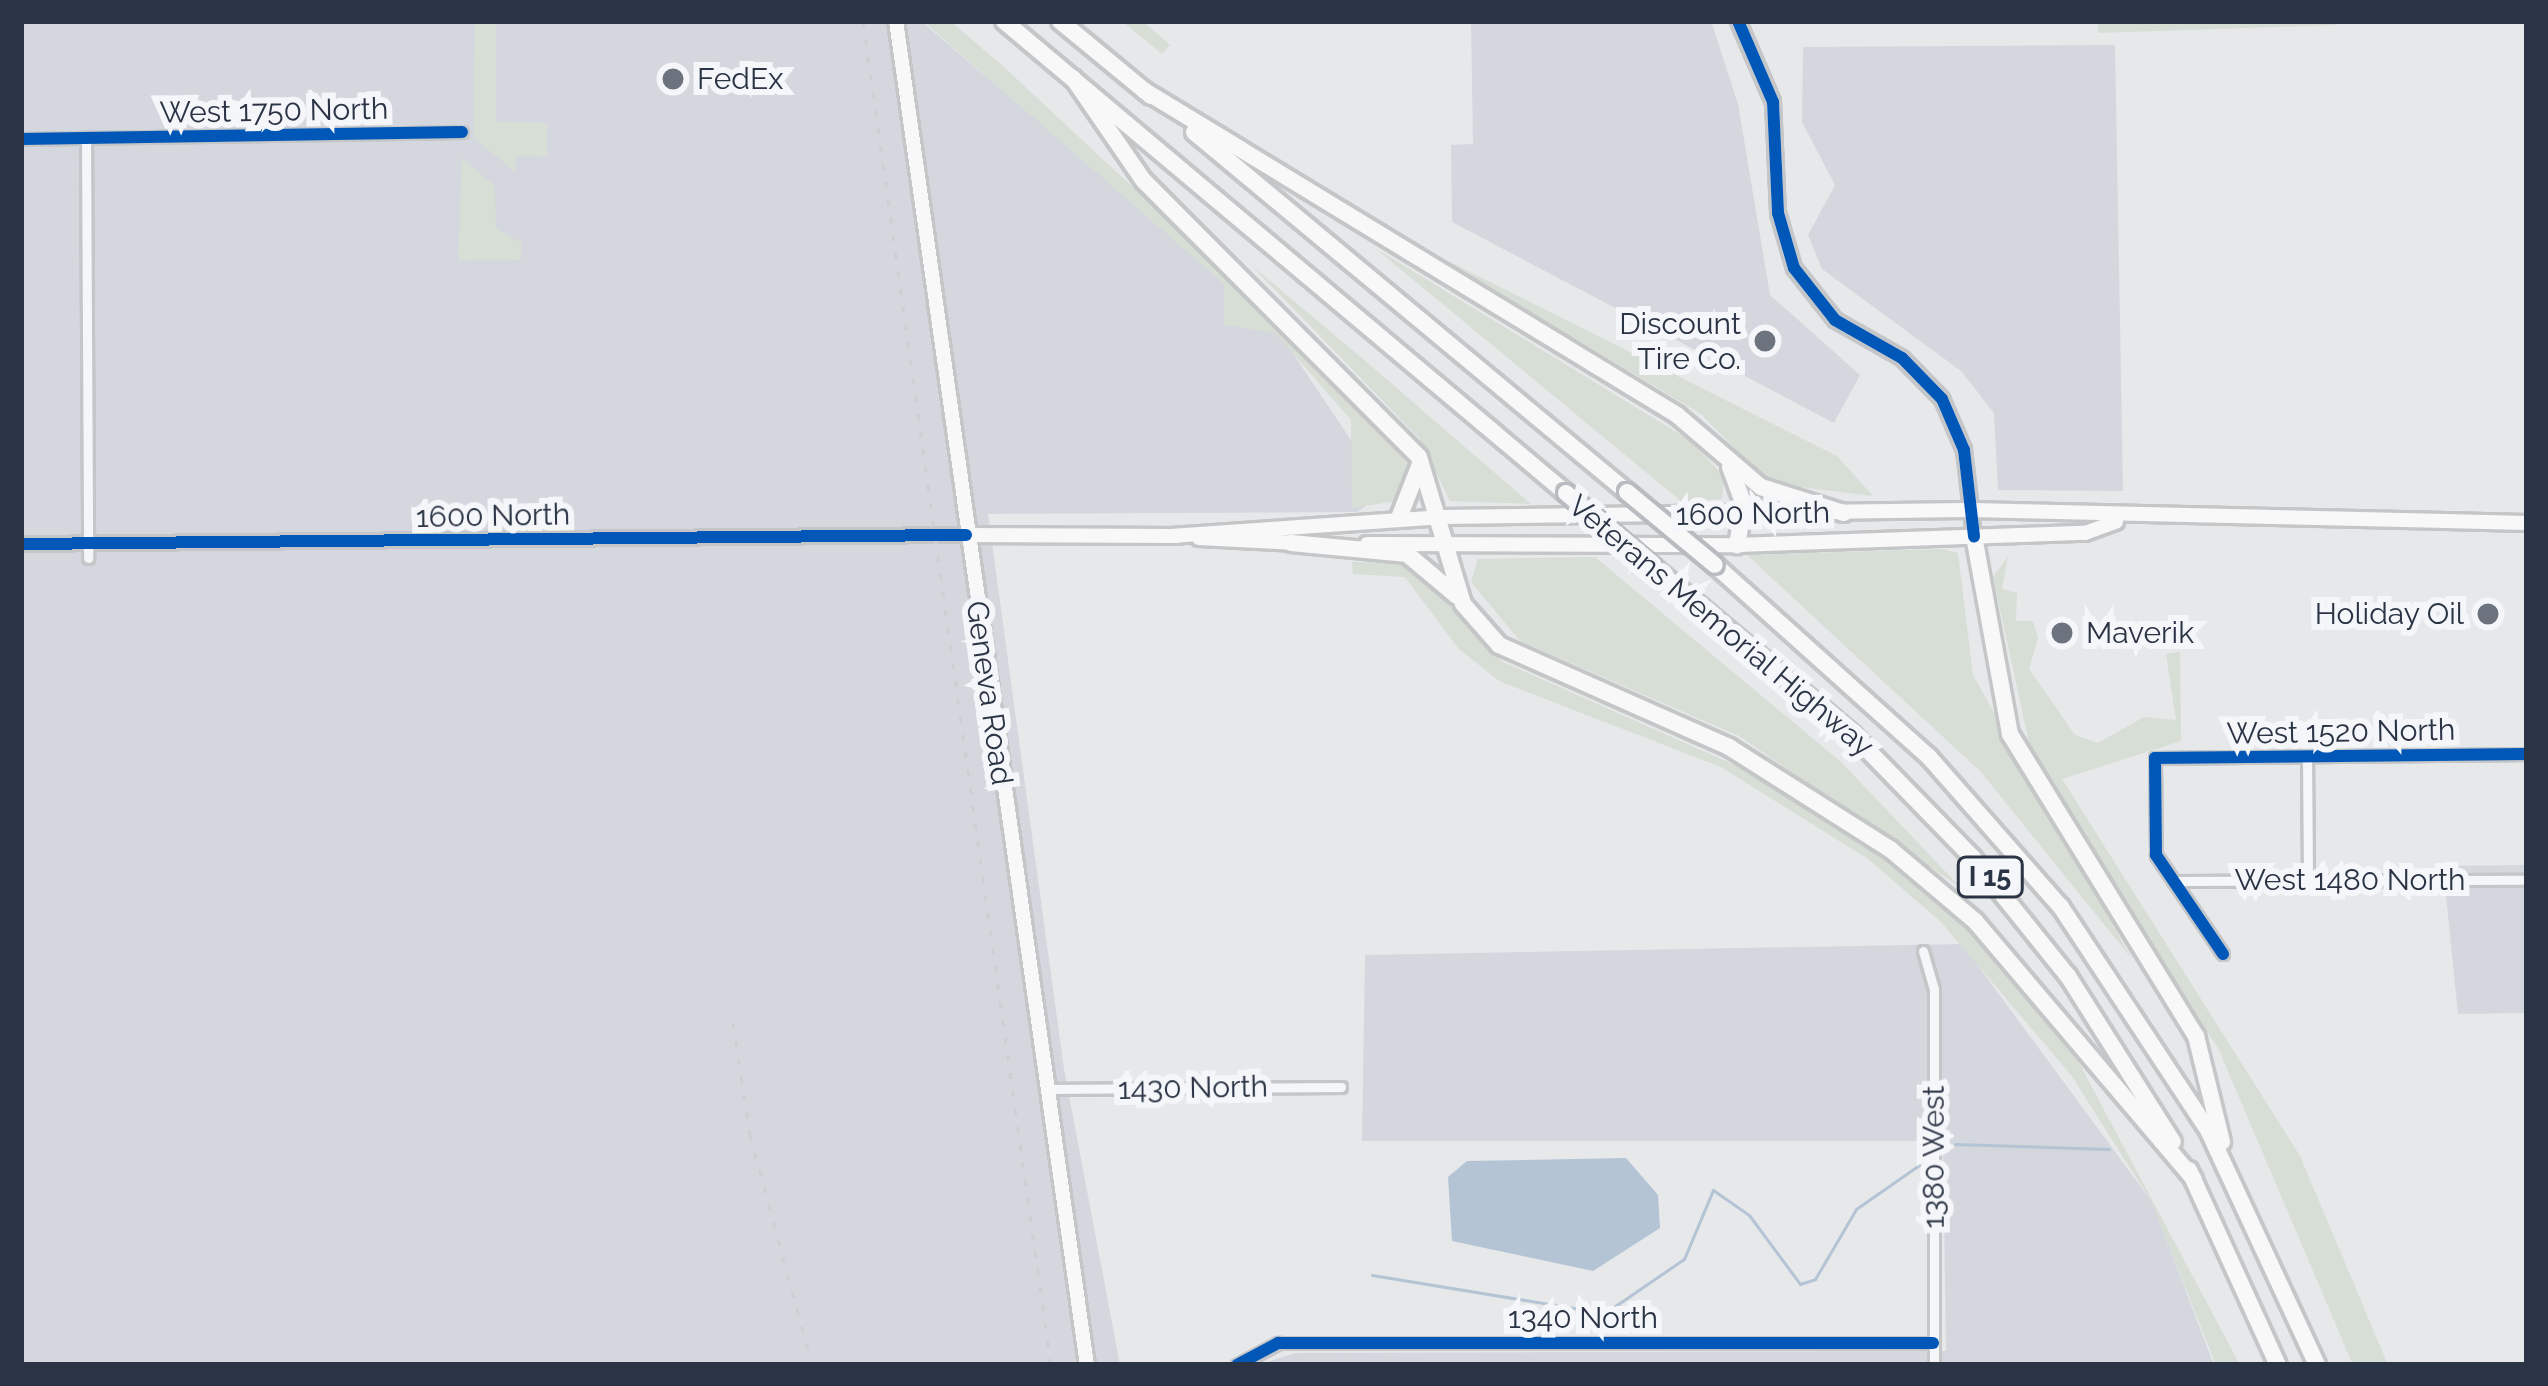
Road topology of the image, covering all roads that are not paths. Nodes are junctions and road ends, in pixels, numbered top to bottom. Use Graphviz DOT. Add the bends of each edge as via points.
graph roads {
  1 [pos="896,21"];
  2 [pos="1004,21"];
  3 [pos="1060,21"];
  4 [pos="1738,21"];
  5 [pos="1073,79"];
  6 [pos="1145,91"];
  7 [pos="462,132"];
  8 [pos="86,137"];
  9 [pos="21,139"];
  10 [pos="1717,446"];
  11 [pos="1419,458"];
  12 [pos="1972,510"];
  13 [pos="1844,513"];
  14 [pos="1743,515"];
  15 [pos="1443,517"];
  16 [pos="1399,518"];
  17 [pos="2117,521"];
  18 [pos="2527,523"];
  19 [pos="966,536"];
  20 [pos="1171,536"];
  21 [pos="1974,536"];
  22 [pos="1291,543"];
  23 [pos="21,544"];
  24 [pos="1448,544"];
  25 [pos="1737,545"];
  26 [pos="88,551"];
  27 [pos="1462,604"];
  28 [pos="2527,754"];
  29 [pos="2306,757"];
  30 [pos="2308,880"];
  31 [pos="2527,880"];
  32 [pos="2174,881"];
  33 [pos="1923,951"];
  34 [pos="2223,954"];
  35 [pos="1341,1087"];
  36 [pos="1046,1089"];
  37 [pos="2228,1166"];
  38 [pos="2194,1179"];
  39 [pos="1934,1343"];
  40 [pos="1087,1365"];
  41 [pos="1237,1365"];
  42 [pos="1934,1365"];
  43 [pos="2278,1365"];
  44 [pos="2317,1365"];
  1 -- 19 [label="main road, Geneva Road"];
  2 -- 5 [label="highway, Veterans Memorial Highway / I 15"];
  3 -- 6 [label="highway, Veterans Memorial Highway / I 15"];
  4 -- 12 [label="street" via="1772,101 1778,213 1794,268 1835,320 1902,358 1942,399"];
  5 -- 11 [label="highway" via="1143,180"];
  5 -- 38 [label="highway, Veterans Memorial Highway / I 15, bridge" via="1852,734 1973,858 2099,1022"];
  6 -- 10 [label="highway"];
  6 -- 37 [label="highway, Veterans Memorial Highway / I 15, bridge" via="1872,701 2014,850 2134,1007"];
  7 -- 8 [label="street, West 1750 North"];
  8 -- 9 [label="street, West 1750 North"];
  8 -- 26 [label="street"];
  10 -- 13 [label="highway" via="1775,495"];
  10 -- 14 [label="highway"];
  11 -- 15 [label="highway"];
  11 -- 16 [label="highway" via="1417,495"];
  12 -- 13 [label="main road, 1600 North"];
  12 -- 17 [label="main road, 1600 North"];
  12 -- 21 [label="street"];
  13 -- 14 [label="main road, 1600 North"];
  14 -- 15 [label="main road, 1600 North"];
  14 -- 25 [label="highway"];
  15 -- 16 [label="main road, 1600 North"];
  15 -- 24 [label="highway"];
  16 -- 20 [label="main road, 1600 North"];
  17 -- 18 [label="main road, 1600 North"];
  17 -- 21 [label="main road, 1600 North" via="2086,533"];
  19 -- 20 [label="main road, 1600 North"];
  19 -- 26 [label="street, 1600 North"];
  19 -- 36 [label="main road, Geneva Road"];
  20 -- 22 [label="main road, 1600 North"];
  21 -- 25 [label="main road, 1600 North"];
  21 -- 37 [label="highway" via="2010,734 2196,1036"];
  22 -- 24 [label="main road, 1600 North"];
  22 -- 27 [label="highway" via="1407,554"];
  23 -- 26 [label="street, 1600 North"];
  24 -- 25 [label="main road, 1600 North"];
  24 -- 27 [label="highway"];
  27 -- 38 [label="highway" via="1498,645 1730,747 1891,849 1975,921"];
  28 -- 29 [label="street, West 1520 North"];
  29 -- 30 [label="street"];
  29 -- 32 [label="street, West 1520 North" via="2156,758 2156,855"];
  30 -- 31 [label="street, West 1480 North"];
  30 -- 32 [label="street, West 1480 North"];
  32 -- 34 [label="street"];
  33 -- 39 [label="street, 1380 West" via="1934,989"];
  35 -- 36 [label="street, 1430 North"];
  36 -- 40 [label="main road, Geneva Road"];
  37 -- 44 [label="highway, Veterans Memorial Highway / I 15"];
  38 -- 43 [label="highway, Veterans Memorial Highway / I 15"];
  39 -- 41 [label="street, 1340 North" via="1278,1343"];
  39 -- 42 [label="street, 1380 West"];
}
